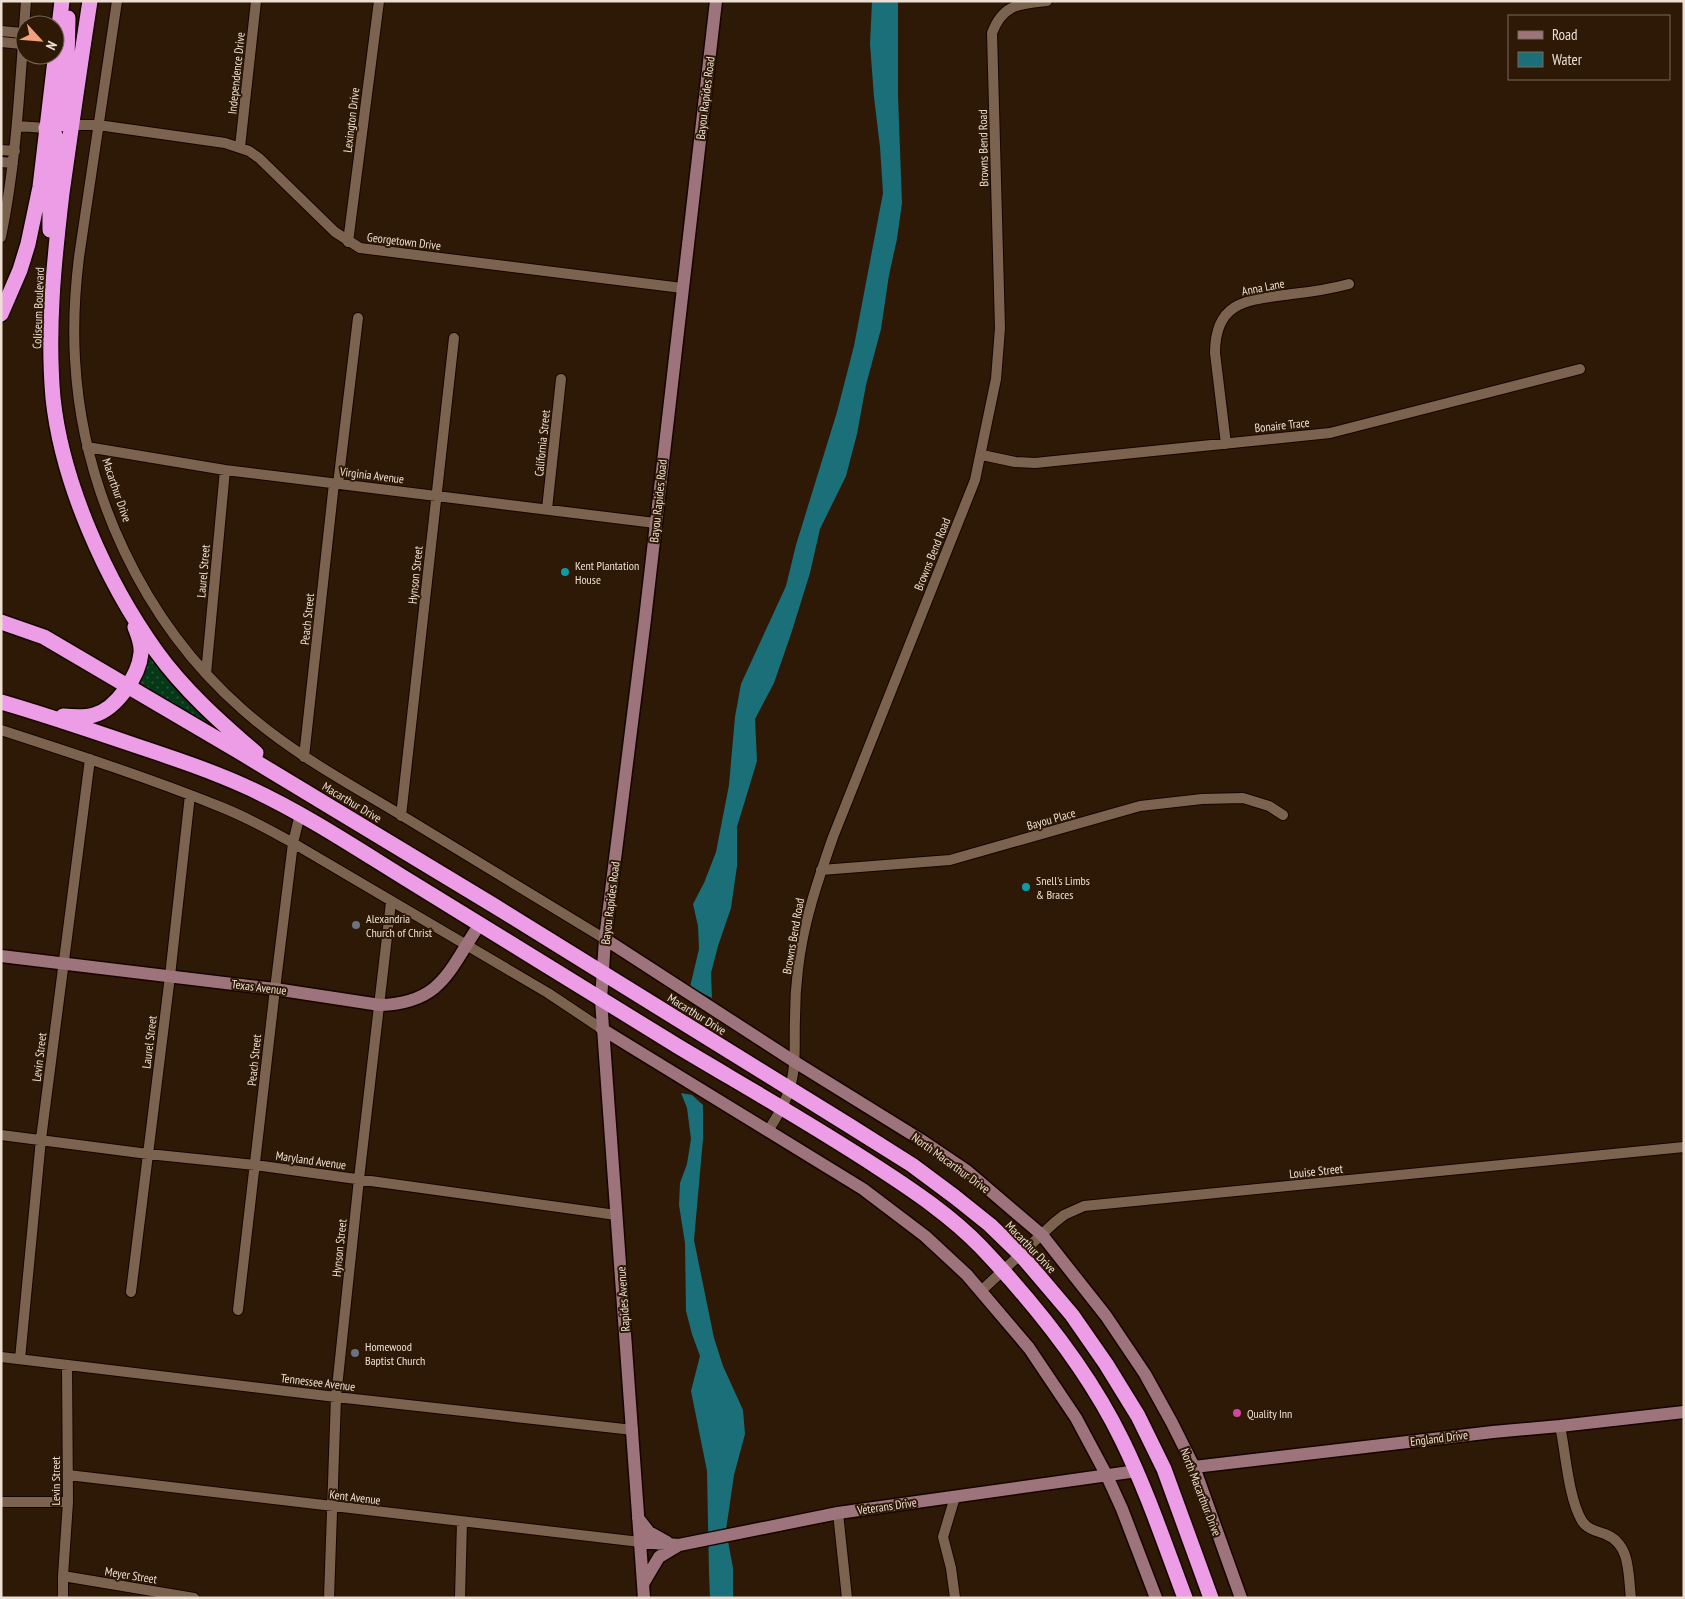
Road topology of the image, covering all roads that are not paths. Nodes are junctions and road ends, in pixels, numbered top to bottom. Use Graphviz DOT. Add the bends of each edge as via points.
graph roads {
  1 [pos="26,1"];
  2 [pos="62,1"];
  3 [pos="68,1"];
  4 [pos="90,1"];
  5 [pos="117,1"];
  6 [pos="256,1"];
  7 [pos="378,1"];
  8 [pos="716,1"];
  9 [pos="1047,1"];
  10 [pos="25,15"];
  11 [pos="1,31"];
  12 [pos="15,36"];
  13 [pos="15,40"];
  14 [pos="1,42"];
  15 [pos="21,65"];
  16 [pos="71,125"];
  17 [pos="98,125"];
  18 [pos="17,126"];
  19 [pos="46,128"];
  20 [pos="240,147"];
  21 [pos="1,150"];
  22 [pos="15,151"];
  23 [pos="1,162"];
  24 [pos="13,163"];
  25 [pos="1,237"];
  26 [pos="348,242"];
  27 [pos="1349,284"];
  28 [pos="682,288"];
  29 [pos="52,301"];
  30 [pos="1,314"];
  31 [pos="358,318"];
  32 [pos="454,338"];
  33 [pos="1580,369"];
  34 [pos="561,379"];
  35 [pos="86,443"];
  36 [pos="1226,444"];
  37 [pos="982,455"];
  38 [pos="225,470"];
  39 [pos="336,484"];
  40 [pos="437,496"];
  41 [pos="547,509"];
  42 [pos="655,523"];
  43 [pos="127,605"];
  44 [pos="1,622"];
  45 [pos="206,674"];
  46 [pos="128,686"];
  47 [pos="1,702"];
  48 [pos="47,715"];
  49 [pos="1,730"];
  50 [pos="304,757"];
  51 [pos="90,759"];
  52 [pos="190,795"];
  53 [pos="328,806"];
  54 [pos="300,814"];
  55 [pos="1283,815"];
  56 [pos="401,816"];
  57 [pos="293,843"];
  58 [pos="821,870"];
  59 [pos="391,902"];
  60 [pos="493,904"];
  61 [pos="480,924"];
  62 [pos="605,939"];
  63 [pos="465,946"];
  64 [pos="1,956"];
  65 [pos="64,963"];
  66 [pos="602,974"];
  67 [pos="170,976"];
  68 [pos="275,989"];
  69 [pos="601,1000"];
  70 [pos="380,1005"];
  71 [pos="602,1029"];
  72 [pos="795,1062"];
  73 [pos="790,1089"];
  74 [pos="782,1108"];
  75 [pos="768,1131"];
  76 [pos="1,1135"];
  77 [pos="41,1139"];
  78 [pos="1684,1147"];
  79 [pos="148,1154"];
  80 [pos="255,1165"];
  81 [pos="359,1179"];
  82 [pos="616,1215"];
  83 [pos="1042,1235"];
  84 [pos="1021,1255"];
  85 [pos="1002,1270"];
  86 [pos="981,1291"];
  87 [pos="132,1292"];
  88 [pos="238,1310"];
  89 [pos="1,1357"];
  90 [pos="20,1359"];
  91 [pos="67,1365"];
  92 [pos="336,1397"];
  93 [pos="1684,1412"];
  94 [pos="1560,1426"];
  95 [pos="633,1430"];
  96 [pos="1194,1467"];
  97 [pos="1164,1469"];
  98 [pos="1136,1471"];
  99 [pos="68,1475"];
  100 [pos="1106,1476"];
  101 [pos="955,1497"];
  102 [pos="1,1502"];
  103 [pos="68,1502"];
  104 [pos="333,1507"];
  105 [pos="838,1513"];
  106 [pos="638,1518"];
  107 [pos="462,1522"];
  108 [pos="640,1542"];
  109 [pos="682,1545"];
  110 [pos="63,1576"];
  111 [pos="643,1584"];
  112 [pos="63,1598"];
  113 [pos="194,1598"];
  114 [pos="329,1598"];
  115 [pos="460,1598"];
  116 [pos="644,1598"];
  117 [pos="847,1598"];
  118 [pos="955,1598"];
  119 [pos="1156,1598"];
  120 [pos="1185,1598"];
  121 [pos="1212,1598"];
  122 [pos="1241,1598"];
  123 [pos="1631,1598"];
  1 -- 10 [label="street"];
  2 -- 19 [label="highway, Coliseum Boulevard"];
  3 -- 16 [label="highway" via="67,55 60,117 64,124"];
  4 -- 16 [label="highway, Coliseum Boulevard"];
  5 -- 17 [label="street"];
  6 -- 20 [label="street, Independence Drive"];
  7 -- 26 [label="street, Lexington Drive"];
  8 -- 28 [label="street, Bayou Rapides Road"];
  9 -- 37 [label="street, Browns Bend Road" via="1019,4 1000,15 992,33 1000,328 996,379"];
  11 -- 12 [label="street"];
  13 -- 14 [label="street"];
  15 -- 18 [label="street"];
  16 -- 17 [label="street, Georgetown Drive"];
  16 -- 29 [label="highway, Coliseum Boulevard"];
  17 -- 20 [label="street, Georgetown Drive"];
  17 -- 35 [label="street" via="76,292 74,358"];
  18 -- 19 [label="street"];
  18 -- 22 [label="street"];
  19 -- 29 [label="highway" via="53,130 56,138 50,202"];
  19 -- 30 [label="highway, Coliseum Boulevard" via="40,187 28,244"];
  20 -- 26 [label="street, Georgetown Drive" via="259,158"];
  21 -- 22 [label="street"];
  22 -- 24 [label="street"];
  23 -- 24 [label="street"];
  24 -- 25 [label="street"];
  26 -- 28 [label="street, Georgetown Drive" via="360,248"];
  27 -- 36 [label="street, Anna Lane" via="1253,299 1240,303 1221,321 1215,338"];
  28 -- 42 [label="street, Bayou Rapides Road"];
  29 -- 43 [label="highway, Coliseum Boulevard" via="51,372 64,456 84,518"];
  31 -- 39 [label="street, Peach Street"];
  32 -- 40 [label="street, Hynson Street"];
  33 -- 36 [label="street, Bonaire Trace" via="1330,433"];
  34 -- 41 [label="street, California Street"];
  35 -- 38 [label="street, Virginia Avenue"];
  35 -- 45 [label="street, Macarthur Drive" via="112,526 136,574 171,629"];
  36 -- 37 [label="street, Bonaire Trace" via="1035,463"];
  37 -- 58 [label="street, Browns Bend Road" via="975,480"];
  38 -- 39 [label="street, Virginia Avenue"];
  38 -- 45 [label="street, Laurel Street"];
  39 -- 40 [label="street, Virginia Avenue"];
  39 -- 50 [label="street, Peach Street"];
  40 -- 41 [label="street, Virginia Avenue"];
  40 -- 56 [label="street, Hynson Street"];
  41 -- 42 [label="street, Virginia Avenue"];
  42 -- 62 [label="street, Bayou Rapides Road"];
  43 -- 46 [label="highway" via="140,640 141,653"];
  43 -- 53 [label="highway" via="176,676 216,719 259,756"];
  44 -- 46 [label="highway, Macarthur Drive" via="44,637"];
  45 -- 50 [label="street, Macarthur Drive" via="258,723"];
  46 -- 48 [label="highway" via="104,712 82,717"];
  46 -- 53 [label="highway, Macarthur Drive"];
  47 -- 48 [label="highway"];
  48 -- 54 [label="highway" via="193,765"];
  49 -- 51 [label="street"];
  50 -- 56 [label="street, Macarthur Drive"];
  51 -- 52 [label="street"];
  51 -- 65 [label="street, Levin Street"];
  52 -- 57 [label="street" via="223,807"];
  52 -- 67 [label="street, Laurel Street"];
  53 -- 60 [label="highway, Macarthur Drive"];
  54 -- 57 [label="street, Peach Street"];
  54 -- 61 [label="highway"];
  55 -- 58 [label="street, Bayou Place" via="1269,806 1243,798 1140,806 950,860"];
  56 -- 62 [label="street, Macarthur Drive"];
  57 -- 59 [label="street"];
  57 -- 68 [label="street, Peach Street"];
  58 -- 72 [label="street, Browns Bend Road" via="803,937 798,970"];
  59 -- 63 [label="street"];
  59 -- 70 [label="street, Hynson Street"];
  60 -- 61 [label="highway"];
  60 -- 66 [label="highway, Macarthur Drive"];
  61 -- 63 [label="street, Texas Avenue"];
  61 -- 69 [label="highway"];
  62 -- 66 [label="street, Bayou Rapides Road"];
  62 -- 72 [label="street, North Macarthur Drive"];
  63 -- 70 [label="street, Texas Avenue" via="432,991 412,1001"];
  63 -- 71 [label="street"];
  64 -- 65 [label="street, Texas Avenue"];
  65 -- 67 [label="street, Texas Avenue"];
  65 -- 77 [label="street, Levin Street"];
  66 -- 69 [label="street, Bayou Rapides Road"];
  66 -- 73 [label="highway, Macarthur Drive"];
  67 -- 68 [label="street, Texas Avenue"];
  67 -- 79 [label="street, Laurel Street"];
  68 -- 70 [label="street, Texas Avenue"];
  68 -- 80 [label="street, Peach Street"];
  69 -- 71 [label="street, Rapides Avenue"];
  69 -- 74 [label="highway"];
  70 -- 81 [label="street, Hynson Street"];
  71 -- 75 [label="street"];
  71 -- 82 [label="street, Rapides Avenue"];
  72 -- 73 [label="street, Browns Bend Road"];
  72 -- 83 [label="street, North Macarthur Drive" via="967,1171"];
  73 -- 74 [label="street, Browns Bend Road"];
  73 -- 84 [label="highway, Macarthur Drive" via="955,1196"];
  74 -- 75 [label="street, Browns Bend Road"];
  74 -- 85 [label="highway" via="845,1146 938,1210 978,1244"];
  75 -- 86 [label="street" via="863,1189 903,1218 944,1252"];
  76 -- 77 [label="street, Maryland Avenue"];
  77 -- 79 [label="street, Maryland Avenue"];
  77 -- 90 [label="street, Levin Street"];
  78 -- 83 [label="street, Louise Street" via="1084,1206 1064,1215"];
  79 -- 80 [label="street, Maryland Avenue"];
  79 -- 87 [label="street, Laurel Street"];
  80 -- 81 [label="street, Maryland Avenue"];
  80 -- 88 [label="street, Peach Street"];
  81 -- 82 [label="street, Maryland Avenue"];
  81 -- 92 [label="street, Hynson Street"];
  82 -- 95 [label="street, Rapides Avenue"];
  83 -- 84 [label="street, Louise Street"];
  83 -- 96 [label="street, North Macarthur Drive" via="1106,1316 1146,1374"];
  84 -- 85 [label="street, Louise Street"];
  84 -- 97 [label="highway, Macarthur Drive" via="1072,1314 1106,1364 1138,1416"];
  85 -- 86 [label="street, Louise Street"];
  85 -- 98 [label="highway" via="1077,1363 1107,1412"];
  86 -- 100 [label="street" via="1017,1332 1059,1390"];
  89 -- 90 [label="street, Tennessee Avenue"];
  90 -- 91 [label="street, Tennessee Avenue"];
  91 -- 92 [label="street, Tennessee Avenue"];
  91 -- 99 [label="street, Levin Street"];
  92 -- 95 [label="street, Tennessee Avenue"];
  92 -- 104 [label="street, Hynson Street"];
  93 -- 94 [label="street, England Drive"];
  94 -- 96 [label="street, England Drive"];
  94 -- 123 [label="street" via="1575,1505 1587,1527 1611,1537 1624,1550"];
  95 -- 106 [label="street, Rapides Avenue"];
  96 -- 122 [label="street, North Macarthur Drive"];
  97 -- 98 [label="highway"];
  97 -- 121 [label="highway, Macarthur Drive"];
  98 -- 100 [label="street, Veterans Drive"];
  98 -- 120 [label="highway"];
  99 -- 103 [label="street, Levin Street"];
  99 -- 104 [label="street, Kent Avenue"];
  100 -- 101 [label="street, Veterans Drive"];
  100 -- 119 [label="street"];
  101 -- 105 [label="street, Veterans Drive"];
  101 -- 118 [label="street" via="944,1537"];
  102 -- 103 [label="street"];
  103 -- 110 [label="street, Levin Street"];
  104 -- 107 [label="street, Kent Avenue"];
  104 -- 114 [label="street, Hynson Street"];
  105 -- 109 [label="street, Veterans Drive"];
  105 -- 117 [label="street"];
  106 -- 108 [label="street, Rapides Avenue"];
  106 -- 109 [label="street" via="656,1537"];
  107 -- 108 [label="street, Kent Avenue"];
  107 -- 115 [label="street"];
  108 -- 109 [label="street, Veterans Drive"];
  108 -- 111 [label="street, Rapides Avenue"];
  109 -- 111 [label="street" via="658,1557"];
  110 -- 112 [label="street, Levin Street"];
  110 -- 113 [label="street, Meyer Street"];
  111 -- 116 [label="street, Rapides Avenue"];
}
